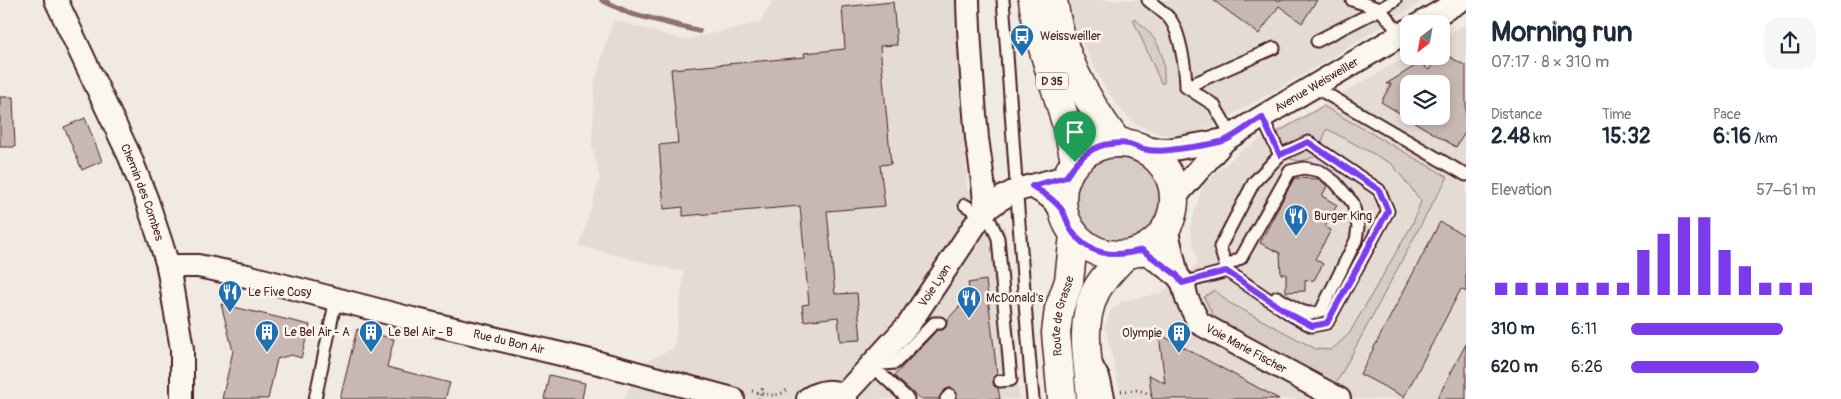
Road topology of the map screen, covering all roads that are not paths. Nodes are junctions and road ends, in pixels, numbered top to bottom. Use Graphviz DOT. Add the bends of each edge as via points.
graph roads {
  1 [pos="56,0"];
  2 [pos="1003,0"];
  3 [pos="1033,0"];
  4 [pos="1053,0"];
  5 [pos="1148,0"];
  6 [pos="1352,0"];
  7 [pos="1395,0"];
  8 [pos="1461,0"];
  9 [pos="964,8"];
  10 [pos="1380,9"];
  11 [pos="1435,15"];
  12 [pos="1400,28"];
  13 [pos="1400,36"];
  14 [pos="1317,41"];
  15 [pos="1274,48"];
  16 [pos="1313,86"];
  17 [pos="1186,87"];
  18 [pos="1262,117"];
  19 [pos="1229,138"];
  20 [pos="1131,146"];
  21 [pos="1280,155"];
  22 [pos="1071,170"];
  23 [pos="1466,175"];
  24 [pos="1024,188"];
  25 [pos="1174,198"];
  26 [pos="977,210"];
  27 [pos="1062,211"];
  28 [pos="1166,228"];
  29 [pos="1074,235"];
  30 [pos="1133,253"];
  31 [pos="168,266"];
  32 [pos="1226,269"];
  33 [pos="1180,279"];
  34 [pos="1246,284"];
  35 [pos="336,299"];
  36 [pos="940,324"];
  37 [pos="871,365"];
  38 [pos="1000,381"];
  39 [pos="1062,396"];
  40 [pos="845,397"];
  41 [pos="1105,397"];
  42 [pos="182,399"];
  43 [pos="315,399"];
  44 [pos="733,399"];
  45 [pos="808,399"];
  46 [pos="908,399"];
  47 [pos="1033,399"];
  48 [pos="1339,399"];
  1 -- 31 [label="street, Chemin des Combes" via="130,157"];
  2 -- 24 [label="lane"];
  3 -- 22 [label="main road, D 35" via="1036,26 1069,132"];
  4 -- 20 [label="main road, D 35" via="1068,62 1091,104"];
  5 -- 17 [label="lane" via="1171,19 1186,73"];
  6 -- 10 [label="lane"];
  7 -- 10 [label="lane"];
  8 -- 11 [label="street"];
  9 -- 26 [label="street" via="985,190"];
  10 -- 12 [label="lane"];
  10 -- 14 [label="lane"];
  13 -- 16 [label="street, Avenue Weisweiller"];
  15 -- 17 [label="lane"];
  16 -- 18 [label="street, Avenue Weisweiller"];
  16 -- 23 [label="lane"];
  17 -- 19 [label="lane" via="1214,105"];
  18 -- 19 [label="street, Avenue Weisweiller"];
  18 -- 21 [label="lane"];
  19 -- 20 [label="street, Avenue Weisweiller" via="1168,150"];
  19 -- 25 [label="street, Avenue Weisweiller"];
  20 -- 22 [label="main road" via="1104,145 1088,151"];
  20 -- 25 [label="main road" via="1156,158 1172,183"];
  21 -- 32 [label="lane" via="1254,182 1220,247"];
  21 -- 34 [label="lane" via="1308,142 1379,190 1388,211 1327,323 1312,326"];
  22 -- 24 [label="street, Voie Lyan"];
  22 -- 27 [label="main road" via="1062,194"];
  24 -- 26 [label="street, Voie Lyan"];
  24 -- 27 [label="street" via="1050,197"];
  24 -- 47 [label="lane" via="1020,251"];
  25 -- 28 [label="main road"];
  26 -- 37 [label="street, Voie Lyan" via="909,324"];
  26 -- 38 [label="lane" via="998,238 1011,380"];
  27 -- 29 [label="main road"];
  28 -- 30 [label="main road" via="1156,240"];
  28 -- 33 [label="street, Voie Marie Fischer"];
  29 -- 30 [label="main road" via="1089,248 1107,254"];
  29 -- 39 [label="main road, Route de Grasse" via="1069,281 1059,309 1056,333"];
  30 -- 33 [label="street"];
  30 -- 41 [label="main road, Route de Grasse" via="1094,293 1086,320 1085,341"];
  31 -- 35 [label="street, Rue du Bon Air" via="212,268"];
  31 -- 42 [label="street, Chemin des Combes" via="182,349"];
  32 -- 33 [label="lane"];
  32 -- 34 [label="lane"];
  32 -- 34 [label="lane" via="1241,258 1290,171 1304,168 1320,172 1336,182 1353,203 1358,227 1356,240 1321,311 1304,313 1268,292"];
  33 -- 48 [label="street, Voie Marie Fischer" via="1199,323"];
  35 -- 43 [label="lane"];
  35 -- 44 [label="street, Rue du Bon Air"];
  36 -- 37 [label="lane" via="934,323 895,363"];
  37 -- 40 [label="street, Voie Lyan"];
  37 -- 46 [label="lane"];
  40 -- 45 [label="street" via="830,391 816,393"];
}
